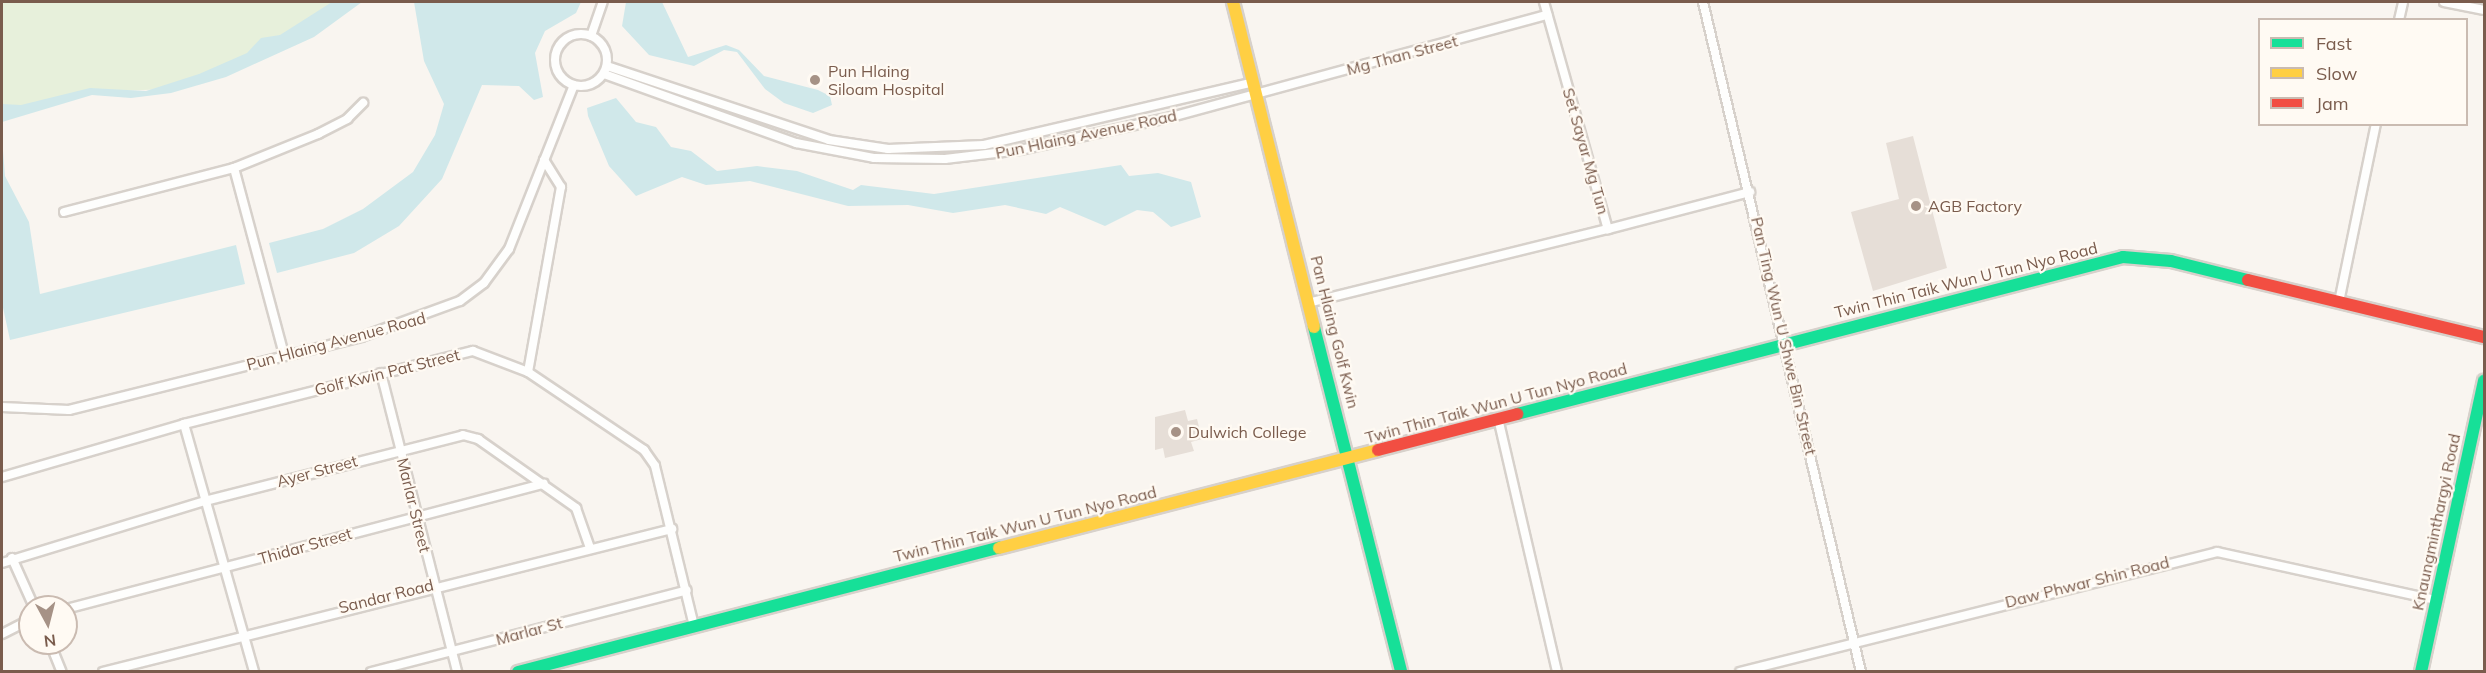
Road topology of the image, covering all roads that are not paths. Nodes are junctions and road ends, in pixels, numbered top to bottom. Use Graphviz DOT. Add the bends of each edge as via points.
graph roads {
  1 [pos="603,2"];
  2 [pos="1233,2"];
  3 [pos="1544,2"];
  4 [pos="1703,2"];
  5 [pos="2403,2"];
  6 [pos="2444,2"];
  7 [pos="2484,10"];
  8 [pos="1547,15"];
  9 [pos="2399,18"];
  10 [pos="591,36"];
  11 [pos="605,70"];
  12 [pos="574,85"];
  13 [pos="1255,89"];
  14 [pos="363,103"];
  15 [pos="2376,126"];
  16 [pos="544,160"];
  17 [pos="234,168"];
  18 [pos="1750,192"];
  19 [pos="64,212"];
  20 [pos="1608,230"];
  21 [pos="1312,302"];
  22 [pos="2339,302"];
  23 [pos="2484,337"];
  24 [pos="1786,344"];
  25 [pos="284,355"];
  26 [pos="528,372"];
  27 [pos="381,373"];
  28 [pos="2484,381"];
  29 [pos="2,406"];
  30 [pos="1498,418"];
  31 [pos="184,424"];
  32 [pos="400,449"];
  33 [pos="1348,459"];
  34 [pos="2,477"];
  35 [pos="544,484"];
  36 [pos="206,501"];
  37 [pos="417,515"];
  38 [pos="672,529"];
  39 [pos="590,548"];
  40 [pos="12,558"];
  41 [pos="2,563"];
  42 [pos="225,569"];
  43 [pos="434,584"];
  44 [pos="687,590"];
  45 [pos="29,595"];
  46 [pos="2436,600"];
  47 [pos="78,606"];
  48 [pos="18,626"];
  49 [pos="694,626"];
  50 [pos="243,633"];
  51 [pos="2,634"];
  52 [pos="1854,643"];
  53 [pos="451,651"];
  54 [pos="55,655"];
  55 [pos="62,672"];
  56 [pos="102,672"];
  57 [pos="254,672"];
  58 [pos="371,672"];
  59 [pos="457,672"];
  60 [pos="518,672"];
  61 [pos="1401,672"];
  62 [pos="1557,672"];
  63 [pos="1740,672"];
  64 [pos="1861,672"];
  65 [pos="2421,672"];
  1 -- 10 [label="street"];
  2 -- 13 [label="street, Pan Hlaing Golf Kwin"];
  3 -- 8 [label="street, Set Sayar Mg Tun"];
  4 -- 18 [label="street, Pan Ting Wun U Shwe Bin Street"];
  5 -- 9 [label="street"];
  6 -- 7 [label="street"];
  8 -- 13 [label="street, Mg Than Street"];
  8 -- 20 [label="street, Set Sayar Mg Tun"];
  10 -- 11 [label="street" via="605,49"];
  10 -- 12 [label="street" via="569,36 555,53 556,68"];
  11 -- 12 [label="street" via="591,84"];
  11 -- 13 [label="street, Pun Hlaing Avenue Road" via="822,138 888,149 984,146"];
  11 -- 13 [label="street, Pun Hlaing Avenue Road" via="796,143 874,158 945,159 1020,150"];
  12 -- 16 [label="street, Pun Hlaing Avenue Road"];
  13 -- 21 [label="street, Pan Hlaing Golf Kwin"];
  14 -- 17 [label="street" via="347,119 318,134"];
  15 -- 22 [label="street"];
  16 -- 25 [label="street, Pun Hlaing Avenue Road" via="509,249 484,283 460,302 412,322"];
  16 -- 26 [label="street" via="561,187 560,208"];
  17 -- 19 [label="street"];
  17 -- 25 [label="street"];
  18 -- 20 [label="street, Set Sayar Mg Tun"];
  18 -- 24 [label="street, Pan Ting Wun U Shwe Bin Street"];
  20 -- 21 [label="street"];
  21 -- 33 [label="street, Pan Hlaing Golf Kwin"];
  22 -- 23 [label="street, Twin Thin Taik Wun U Tun Nyo Road"];
  22 -- 24 [label="street, Twin Thin Taik Wun U Tun Nyo Road" via="2171,261 2123,257"];
  24 -- 30 [label="street, Twin Thin Taik Wun U Tun Nyo Road"];
  24 -- 52 [label="street, Pan Ting Wun U Shwe Bin Street"];
  25 -- 29 [label="street, Pun Hlaing Avenue Road" via="69,410"];
  26 -- 27 [label="street, Golf Kwin Pat Street" via="473,351"];
  26 -- 38 [label="street, Golf Kwin Pat Street" via="644,450 656,466"];
  27 -- 31 [label="street, Golf Kwin Pat Street"];
  27 -- 32 [label="street, Marlar Street"];
  28 -- 46 [label="street, Knaungminthargyi Road"];
  30 -- 33 [label="street, Twin Thin Taik Wun U Tun Nyo Road"];
  30 -- 62 [label="street"];
  31 -- 34 [label="street, Golf Kwin Pat Street"];
  31 -- 36 [label="street"];
  32 -- 35 [label="street, Ayer Street" via="463,435 478,439"];
  32 -- 36 [label="street, Ayer Street"];
  32 -- 37 [label="street, Marlar Street"];
  33 -- 49 [label="street, Twin Thin Taik Wun U Tun Nyo Road"];
  33 -- 61 [label="street, Pan Hlaing Golf Kwin"];
  35 -- 37 [label="street, Thidar Street"];
  35 -- 39 [label="street, Ayer Street" via="576,508"];
  36 -- 40 [label="street, Ayer Street"];
  36 -- 42 [label="street"];
  37 -- 42 [label="street, Thidar Street"];
  37 -- 43 [label="street, Marlar Street"];
  38 -- 39 [label="street, Sandar Road"];
  38 -- 44 [label="street, Golf Kwin Pat Street"];
  39 -- 43 [label="street, Sandar Road"];
  40 -- 41 [label="street, Ayer Street"];
  40 -- 45 [label="street"];
  42 -- 47 [label="street, Thidar Street"];
  42 -- 50 [label="street"];
  43 -- 50 [label="street, Sandar Road"];
  43 -- 53 [label="street, Marlar Street"];
  44 -- 49 [label="street, Golf Kwin Pat Street"];
  44 -- 53 [label="street, Marlar St"];
  46 -- 52 [label="street, Daw Phwar Shin Road" via="2217,552"];
  46 -- 65 [label="street, Knaungminthargyi Road"];
  48 -- 51 [label="street"];
  49 -- 60 [label="street, Twin Thin Taik Wun U Tun Nyo Road"];
  50 -- 56 [label="street, Sandar Road"];
  50 -- 57 [label="street"];
  52 -- 63 [label="street, Daw Phwar Shin Road"];
  52 -- 64 [label="street, Pan Ting Wun U Shwe Bin Street"];
  53 -- 58 [label="street, Marlar St"];
  53 -- 59 [label="street, Marlar Street"];
  54 -- 55 [label="street"];
}
